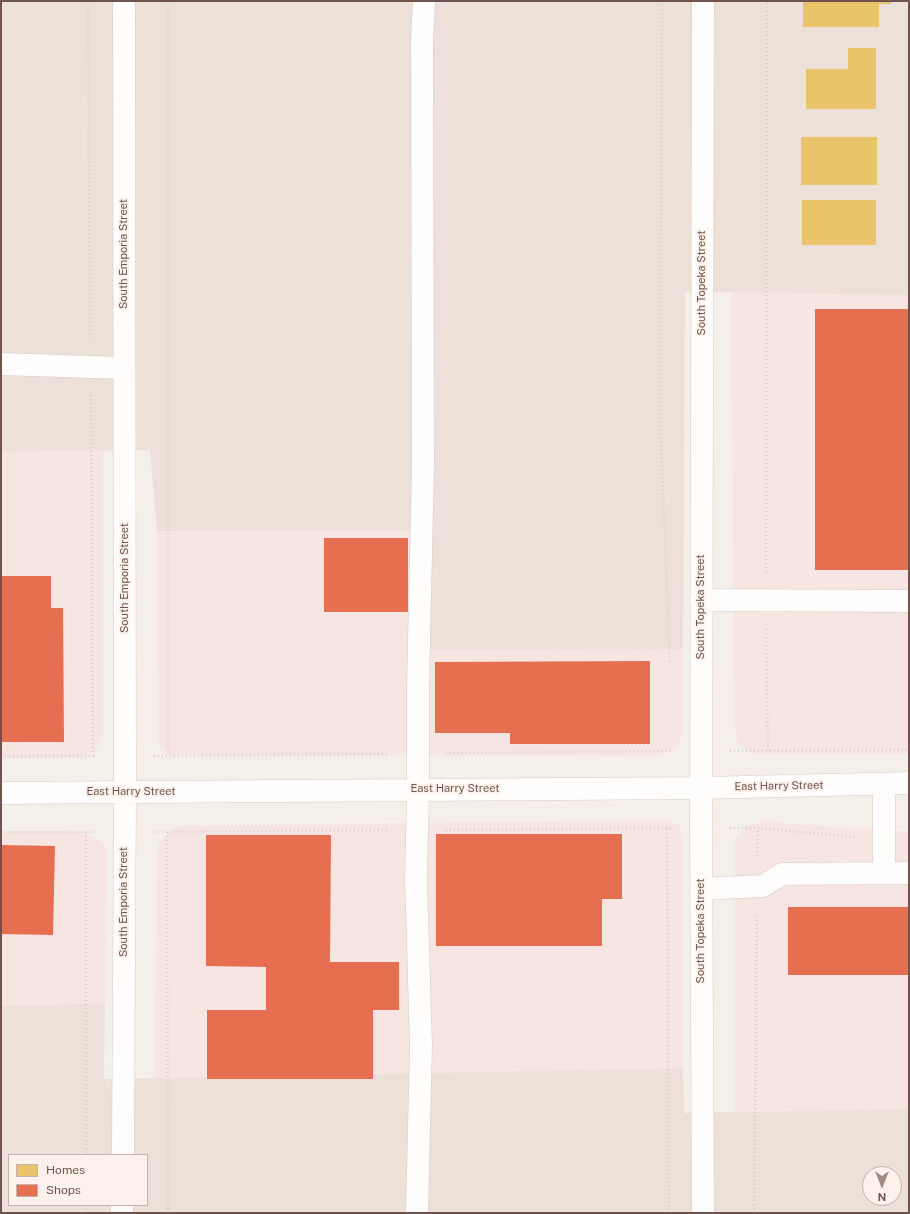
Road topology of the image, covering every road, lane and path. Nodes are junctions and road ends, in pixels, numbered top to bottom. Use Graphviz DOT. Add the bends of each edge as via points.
graph roads {
  1 [pos="124,1"];
  2 [pos="168,1"];
  3 [pos="424,1"];
  4 [pos="662,1"];
  5 [pos="702,1"];
  6 [pos="766,1"];
  7 [pos="1,364"];
  8 [pos="124,368"];
  9 [pos="701,600"];
  10 [pos="766,600"];
  11 [pos="909,601"];
  12 [pos="670,664"];
  13 [pos="674,744"];
  14 [pos="909,750"];
  15 [pos="701,751"];
  16 [pos="768,751"];
  17 [pos="418,754"];
  18 [pos="125,756"];
  19 [pos="168,756"];
  20 [pos="1,757"];
  21 [pos="909,783"];
  22 [pos="884,784"];
  23 [pos="701,788"];
  24 [pos="418,790"];
  25 [pos="125,792"];
  26 [pos="1,794"];
  27 [pos="701,828"];
  28 [pos="758,828"];
  29 [pos="667,829"];
  30 [pos="417,830"];
  31 [pos="167,831"];
  32 [pos="1,832"];
  33 [pos="86,832"];
  34 [pos="124,832"];
  35 [pos="884,840"];
  36 [pos="884,873"];
  37 [pos="909,873"];
  38 [pos="757,886"];
  39 [pos="701,888"];
  40 [pos="86,1154"];
  41 [pos="123,1154"];
  42 [pos="168,1213"];
  43 [pos="417,1213"];
  44 [pos="669,1213"];
  45 [pos="703,1213"];
  46 [pos="754,1213"];
  1 -- 8 [label="street, South Emporia Street"];
  2 -- 19 [label="path"];
  3 -- 17 [label="street" via="423,465"];
  4 -- 12 [label="path" via="660,418"];
  5 -- 9 [label="street, South Topeka Street"];
  6 -- 10 [label="path"];
  7 -- 8 [label="street"];
  8 -- 18 [label="street, South Emporia Street"];
  9 -- 10 [label="street"];
  9 -- 15 [label="street, South Topeka Street"];
  10 -- 11 [label="street"];
  10 -- 16 [label="path"];
  13 -- 17 [label="path" via="674,751"];
  14 -- 16 [label="path"];
  15 -- 16 [label="path"];
  15 -- 23 [label="street, South Topeka Street"];
  17 -- 19 [label="path"];
  17 -- 24 [label="street"];
  18 -- 19 [label="path"];
  18 -- 20 [label="path"];
  18 -- 25 [label="street, South Emporia Street"];
  21 -- 22 [label="street, East Harry Street"];
  22 -- 23 [label="street, East Harry Street"];
  22 -- 35 [label="street"];
  23 -- 24 [label="street, East Harry Street"];
  23 -- 27 [label="street, South Topeka Street"];
  24 -- 25 [label="street, East Harry Street"];
  24 -- 30 [label="street"];
  25 -- 26 [label="street, East Harry Street"];
  25 -- 34 [label="street, South Emporia Street"];
  27 -- 28 [label="path"];
  27 -- 29 [label="path"];
  27 -- 39 [label="street, South Topeka Street"];
  28 -- 35 [label="path"];
  28 -- 38 [label="path"];
  29 -- 30 [label="path"];
  29 -- 44 [label="path"];
  30 -- 31 [label="path"];
  30 -- 43 [label="street" via="421,1045"];
  31 -- 34 [label="path"];
  31 -- 42 [label="path"];
  32 -- 33 [label="path"];
  33 -- 34 [label="path"];
  33 -- 40 [label="path"];
  34 -- 41 [label="street, South Emporia Street"];
  35 -- 36 [label="street"];
  36 -- 37 [label="street"];
  36 -- 38 [label="street" via="782,874 763,886"];
  38 -- 39 [label="street"];
  38 -- 46 [label="path"];
  39 -- 45 [label="street, South Topeka Street"];
}
